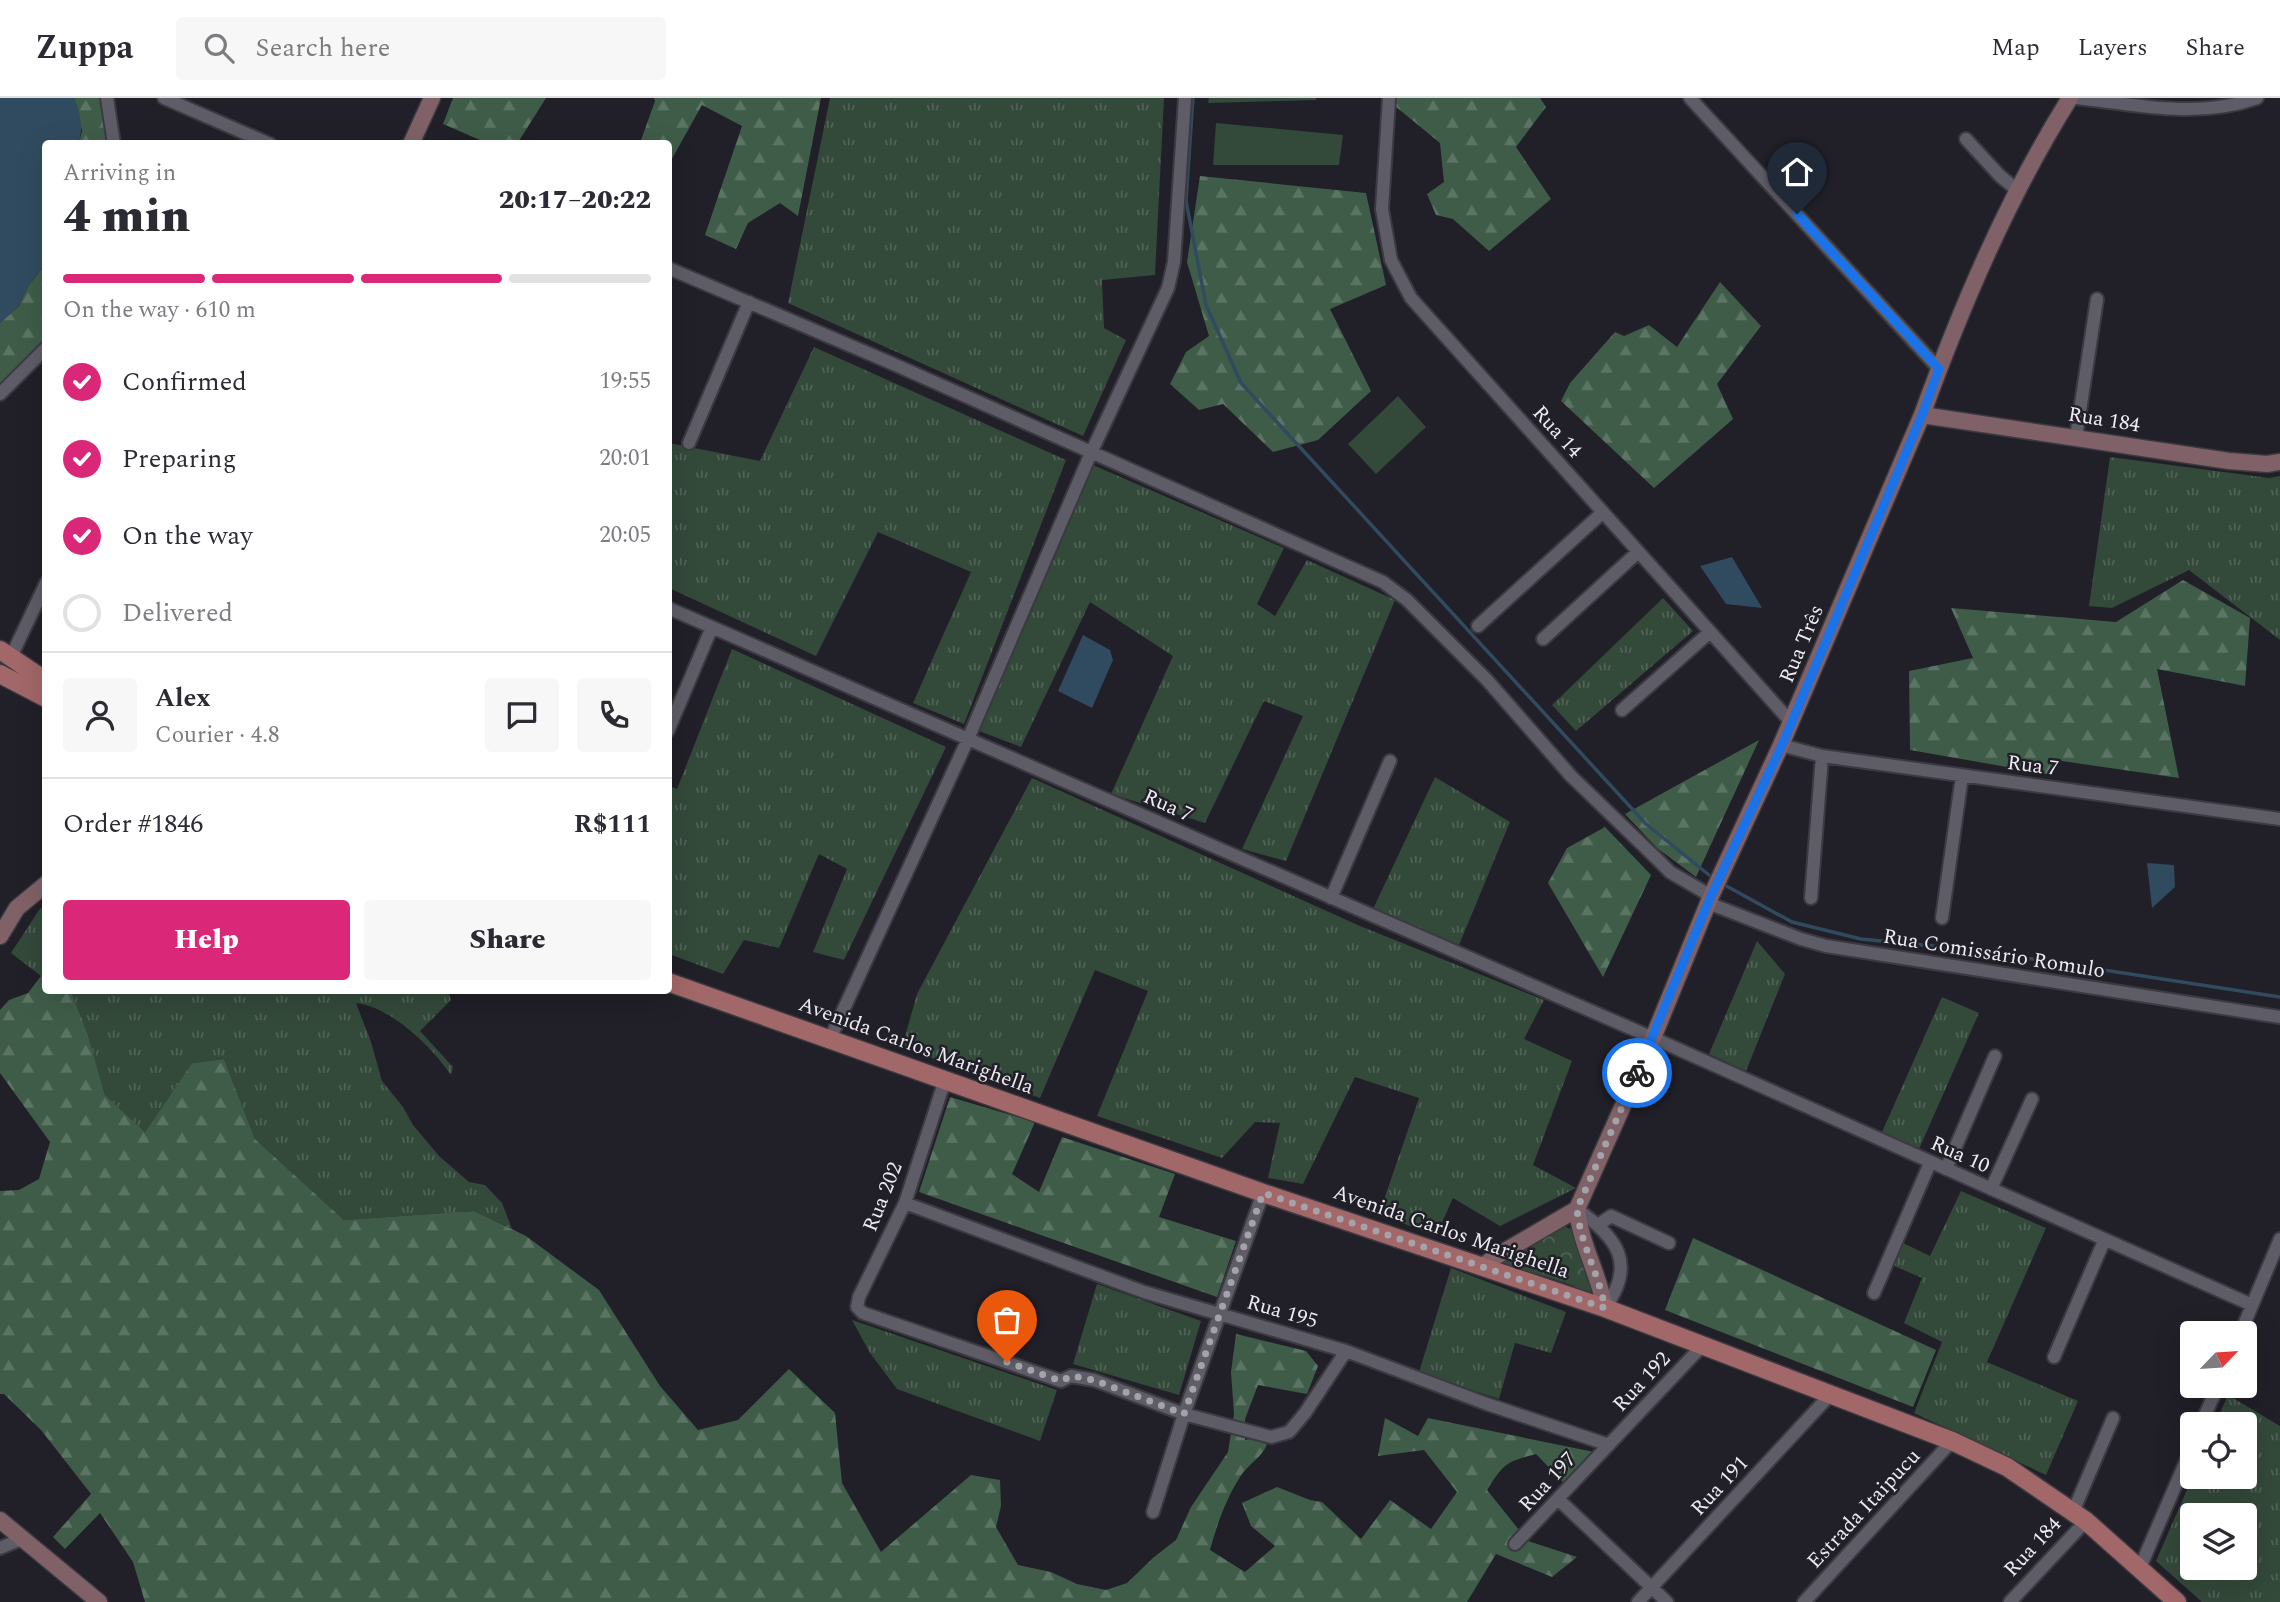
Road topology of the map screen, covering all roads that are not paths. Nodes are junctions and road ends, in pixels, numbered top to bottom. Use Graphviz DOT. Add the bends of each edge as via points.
graph roads {
  1 [pos="107,98"];
  2 [pos="164,98"];
  3 [pos="432,98"];
  4 [pos="1185,98"];
  5 [pos="1389,98"];
  6 [pos="1690,98"];
  7 [pos="2070,98"];
  8 [pos="2077,98"];
  9 [pos="2257,98"];
  10 [pos="1966,139"];
  11 [pos="113,140"];
  12 [pos="261,140"];
  13 [pos="413,140"];
  14 [pos="2016,189"];
  15 [pos="672,270"];
  16 [pos="2097,299"];
  17 [pos="749,302"];
  18 [pos="42,352"];
  19 [pos="1939,369"];
  20 [pos="0,394"];
  21 [pos="1922,415"];
  22 [pos="2076,437"];
  23 [pos="689,443"];
  24 [pos="1091,453"];
  25 [pos="2280,462"];
  26 [pos="1603,512"];
  27 [pos="1638,552"];
  28 [pos="42,590"];
  29 [pos="672,610"];
  30 [pos="1478,626"];
  31 [pos="712,627"];
  32 [pos="1710,632"];
  33 [pos="1543,639"];
  34 [pos="6,653"];
  35 [pos="0,674"];
  36 [pos="42,678"];
  37 [pos="42,696"];
  38 [pos="1622,709"];
  39 [pos="672,722"];
  40 [pos="1791,722"];
  41 [pos="968,739"];
  42 [pos="1782,745"];
  43 [pos="1822,756"];
  44 [pos="1390,761"];
  45 [pos="1962,776"];
  46 [pos="2280,818"];
  47 [pos="42,887"];
  48 [pos="1331,898"];
  49 [pos="1811,898"];
  50 [pos="1709,900"];
  51 [pos="1942,918"];
  52 [pos="0,936"];
  53 [pos="672,983"];
  54 [pos="2280,1017"];
  55 [pos="1653,1038"];
  56 [pos="830,1039"];
  57 [pos="1995,1056"];
  58 [pos="945,1080"];
  59 [pos="2032,1099"];
  60 [pos="1930,1163"];
  61 [pos="1946,1169"];
  62 [pos="1990,1189"];
  63 [pos="1263,1193"];
  64 [pos="905,1203"];
  65 [pos="1577,1209"];
  66 [pos="1598,1225"];
  67 [pos="2280,1239"];
  68 [pos="2104,1241"];
  69 [pos="1670,1243"];
  70 [pos="1483,1266"];
  71 [pos="1874,1293"];
  72 [pos="2252,1306"];
  73 [pos="1605,1308"];
  74 [pos="1219,1314"];
  75 [pos="2246,1321"];
  76 [pos="1703,1345"];
  77 [pos="1346,1351"];
  78 [pos="2054,1357"];
  79 [pos="1830,1395"];
  80 [pos="1184,1414"];
  81 [pos="2113,1418"];
  82 [pos="1952,1441"];
  83 [pos="1609,1445"];
  84 [pos="2180,1475"];
  85 [pos="1558,1499"];
  86 [pos="1153,1512"];
  87 [pos="2080,1516"];
  88 [pos="0,1520"];
  89 [pos="24,1538"];
  90 [pos="1516,1544"];
  91 [pos="0,1548"];
  92 [pos="2139,1570"];
  93 [pos="1652,1588"];
  94 [pos="2172,1600"];
  95 [pos="99,1602"];
  96 [pos="1638,1602"];
  97 [pos="1667,1602"];
  98 [pos="1804,1602"];
  99 [pos="2010,1602"];
  1 -- 11 [label="street"];
  2 -- 12 [label="street"];
  3 -- 13 [label="main road"];
  4 -- 24 [label="street" via="1172,276"];
  5 -- 26 [label="street, Rua 14" via="1382,209 1391,260 1411,298"];
  6 -- 19 [label="street"];
  7 -- 14 [label="main road, Rua Três"];
  8 -- 9 [label="street" via="2186,110"];
  10 -- 14 [label="street"];
  14 -- 19 [label="main road, Rua Três"];
  15 -- 17 [label="street, Rua Comissário Romulo"];
  16 -- 22 [label="street"];
  17 -- 23 [label="street"];
  17 -- 24 [label="street, Rua Comissário Romulo"];
  18 -- 20 [label="street"];
  19 -- 21 [label="main road, Rua Três"];
  21 -- 22 [label="main road, Rua 184"];
  21 -- 40 [label="main road, Rua Três"];
  22 -- 25 [label="main road, Rua 184" via="2229,461"];
  24 -- 41 [label="street"];
  24 -- 50 [label="street, Rua Comissário Romulo" via="1394,589 1487,680 1571,776 1670,872"];
  26 -- 27 [label="street, Rua 14"];
  26 -- 30 [label="street"];
  27 -- 32 [label="street, Rua 14"];
  27 -- 33 [label="street"];
  28 -- 34 [label="street"];
  29 -- 31 [label="street, Rua 7"];
  31 -- 39 [label="street"];
  31 -- 41 [label="street, Rua 7"];
  32 -- 38 [label="street"];
  32 -- 40 [label="street, Rua 14"];
  34 -- 36 [label="main road"];
  35 -- 37 [label="main road"];
  40 -- 42 [label="main road, Rua Três"];
  41 -- 48 [label="street, Rua 7"];
  41 -- 56 [label="street"];
  42 -- 43 [label="street, Rua 7"];
  42 -- 50 [label="main road, Rua Três"];
  43 -- 45 [label="street, Rua 7"];
  43 -- 49 [label="street"];
  44 -- 48 [label="street"];
  45 -- 46 [label="street, Rua 7"];
  45 -- 51 [label="street"];
  47 -- 52 [label="main road" via="17,908"];
  48 -- 55 [label="street, Rua 7"];
  50 -- 54 [label="street, Rua Comissário Romulo" via="1826,946"];
  50 -- 55 [label="main road, Rua Três"];
  53 -- 56 [label="main road, Avenida Carlos Marighella"];
  55 -- 60 [label="street, Rua 10"];
  55 -- 65 [label="main road, Rua Três"];
  56 -- 58 [label="main road, Avenida Carlos Marighella"];
  57 -- 61 [label="street"];
  58 -- 63 [label="main road, Avenida Carlos Marighella"];
  58 -- 64 [label="street, Rua 202"];
  59 -- 62 [label="street"];
  60 -- 61 [label="street, Rua 10"];
  60 -- 71 [label="street"];
  61 -- 62 [label="street, Rua 10"];
  62 -- 68 [label="street, Rua 10"];
  63 -- 70 [label="main road, Avenida Carlos Marighella"];
  63 -- 74 [label="street"];
  64 -- 74 [label="street, Rua 195" via="1144,1292"];
  64 -- 80 [label="street, Rua 202" via="859,1297 863,1314 1061,1381 1072,1376 1094,1380"];
  65 -- 66 [label="street"];
  65 -- 70 [label="main road"];
  65 -- 73 [label="main road"];
  66 -- 69 [label="street" via="1611,1216"];
  66 -- 73 [label="street" via="1612,1240 1620,1264 1618,1287"];
  67 -- 72 [label="street"];
  68 -- 72 [label="street, Rua 10"];
  68 -- 78 [label="street"];
  70 -- 73 [label="main road, Avenida Carlos Marighella"];
  72 -- 75 [label="street"];
  73 -- 76 [label="main road, Avenida Carlos Marighella"];
  74 -- 77 [label="street, Rua 195"];
  74 -- 80 [label="street"];
  76 -- 79 [label="main road, Avenida Carlos Marighella"];
  76 -- 83 [label="street, Rua 192"];
  77 -- 80 [label="street" via="1305,1413 1282,1436 1253,1434"];
  77 -- 83 [label="street, Rua 195"];
  79 -- 82 [label="main road, Avenida Carlos Marighella"];
  79 -- 93 [label="street, Rua 191"];
  80 -- 86 [label="street"];
  81 -- 87 [label="street"];
  82 -- 87 [label="main road, Avenida Carlos Marighella" via="2007,1467"];
  82 -- 98 [label="street, Estrada Itaipucu"];
  83 -- 85 [label="street, Rua 197"];
  84 -- 92 [label="street"];
  85 -- 90 [label="street, Rua 197"];
  85 -- 93 [label="street"];
  87 -- 92 [label="main road, Avenida Carlos Marighella"];
  87 -- 99 [label="street, Rua 184"];
  88 -- 89 [label="main road"];
  89 -- 91 [label="street"];
  89 -- 95 [label="main road"];
  92 -- 94 [label="main road, Avenida Carlos Marighella"];
  93 -- 96 [label="street, Rua 191"];
  93 -- 97 [label="street"];
}
